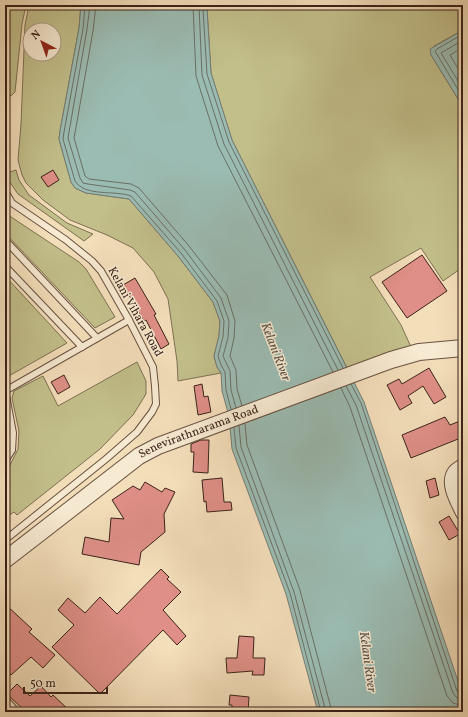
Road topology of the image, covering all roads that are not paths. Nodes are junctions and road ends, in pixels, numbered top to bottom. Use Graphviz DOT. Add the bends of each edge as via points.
graph roads {
  1 [pos="5,191"];
  2 [pos="5,240"];
  3 [pos="5,266"];
  4 [pos="129,320"];
  5 [pos="97,338"];
  6 [pos="82,346"];
  7 [pos="463,348"];
  8 [pos="5,390"];
  9 [pos="5,461"];
  10 [pos="463,465"];
  11 [pos="463,514"];
  12 [pos="5,540"];
  13 [pos="5,560"];
  14 [pos="5,704"];
  15 [pos="12,712"];
  1 -- 4 [label="lane, Kelani Vihara Road" via="12,203 92,260"];
  2 -- 5 [label="lane"];
  3 -- 6 [label="lane"];
  4 -- 5 [label="lane"];
  4 -- 12 [label="lane, Kelani Vihara Road" via="152,367 156,386 156,404 152,412 137,432"];
  5 -- 6 [label="lane"];
  6 -- 8 [label="lane"];
  7 -- 13 [label="street, Senevirathnarama Road" via="419,352 391,360 158,446 139,456"];
  8 -- 9 [label="lane" via="13,433 12,450"];
  10 -- 11 [label="street" via="454,472 451,479 453,493"];
  14 -- 15 [label="street"];
}
